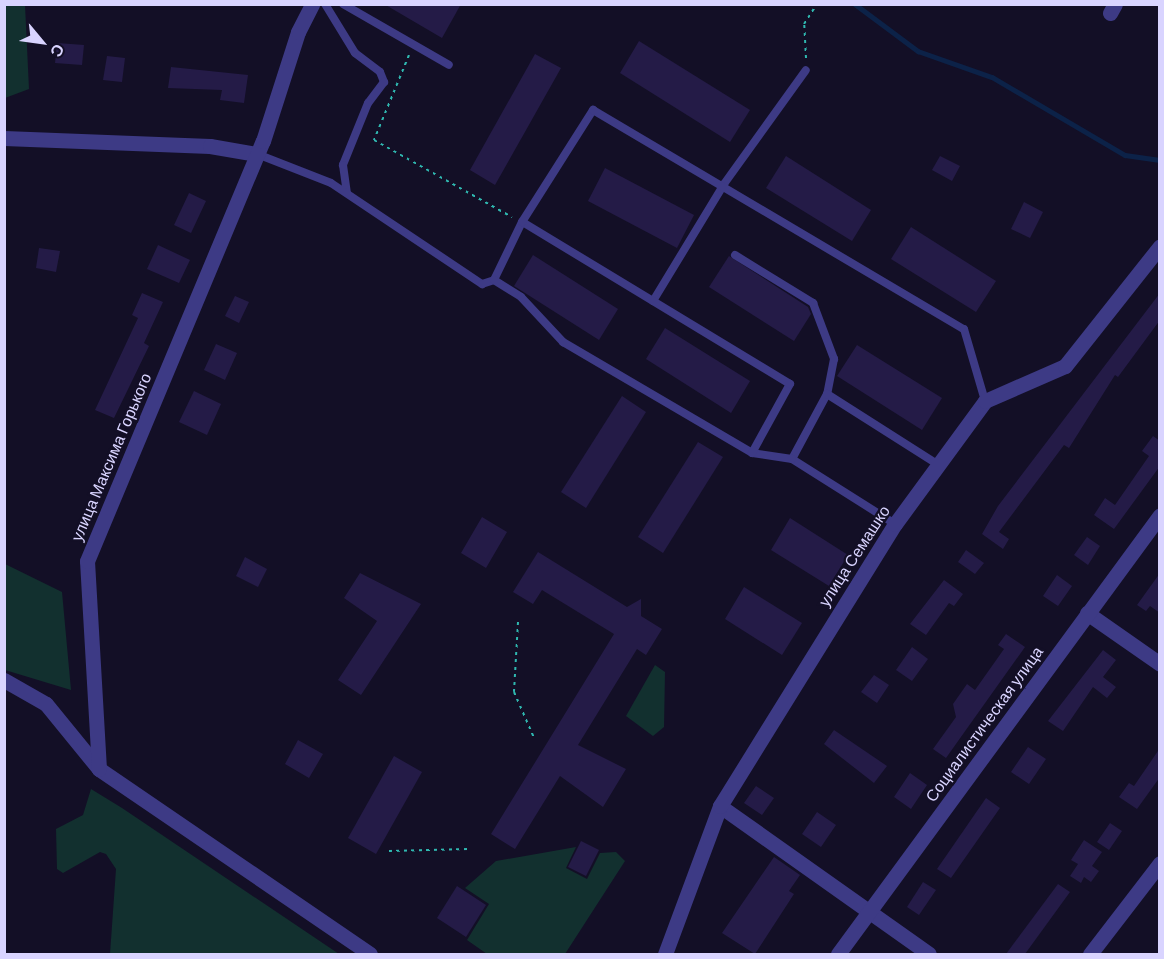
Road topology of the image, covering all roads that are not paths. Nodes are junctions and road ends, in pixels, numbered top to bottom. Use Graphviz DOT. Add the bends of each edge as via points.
graph roads {
  1 [pos="312,4"];
  2 [pos="325,4"];
  3 [pos="343,4"];
  4 [pos="450,65"];
  5 [pos="806,70"];
  6 [pos="4,138"];
  7 [pos="257,154"];
  8 [pos="724,184"];
  9 [pos="347,193"];
  10 [pos="522,222"];
  11 [pos="1160,246"];
  12 [pos="735,255"];
  13 [pos="494,280"];
  14 [pos="653,301"];
  15 [pos="827,394"];
  16 [pos="985,401"];
  17 [pos="752,453"];
  18 [pos="792,459"];
  19 [pos="939,465"];
  20 [pos="1160,515"];
  21 [pos="895,524"];
  22 [pos="1087,613"];
  23 [pos="1160,664"];
  24 [pos="4,680"];
  25 [pos="99,769"];
  26 [pos="720,806"];
  27 [pos="1160,863"];
  28 [pos="871,910"];
  29 [pos="370,954"];
  30 [pos="665,954"];
  31 [pos="838,954"];
  32 [pos="929,954"];
  33 [pos="1090,954"];
  1 -- 7 [label="street, улица Максима Горького"];
  2 -- 9 [label="lane" via="355,53 380,72 384,82 369,103 344,165"];
  3 -- 4 [label="lane"];
  5 -- 8 [label="lane"];
  6 -- 7 [label="street" via="210,146"];
  7 -- 9 [label="lane"];
  7 -- 25 [label="street, улица Максима Горького" via="87,561"];
  8 -- 10 [label="lane" via="593,110"];
  8 -- 14 [label="lane"];
  8 -- 16 [label="lane" via="964,329"];
  9 -- 13 [label="lane" via="482,284"];
  10 -- 13 [label="lane"];
  10 -- 14 [label="lane"];
  11 -- 16 [label="street" via="1065,366"];
  12 -- 15 [label="lane" via="813,303 834,358"];
  13 -- 17 [label="lane" via="521,297 563,342"];
  14 -- 17 [label="lane" via="790,384"];
  15 -- 18 [label="lane"];
  15 -- 19 [label="lane"];
  16 -- 19 [label="street, улица Семашко"];
  17 -- 18 [label="lane"];
  18 -- 21 [label="lane"];
  19 -- 21 [label="street, улица Семашко"];
  20 -- 22 [label="street, Социалистическая улица"];
  21 -- 26 [label="street, улица Семашко"];
  22 -- 23 [label="street"];
  22 -- 28 [label="street, Социалистическая улица"];
  24 -- 25 [label="street" via="46,704"];
  25 -- 29 [label="street"];
  26 -- 28 [label="street"];
  26 -- 30 [label="street, улица Семашко"];
  27 -- 33 [label="street"];
  28 -- 31 [label="street, Социалистическая улица"];
  28 -- 32 [label="street"];
}
